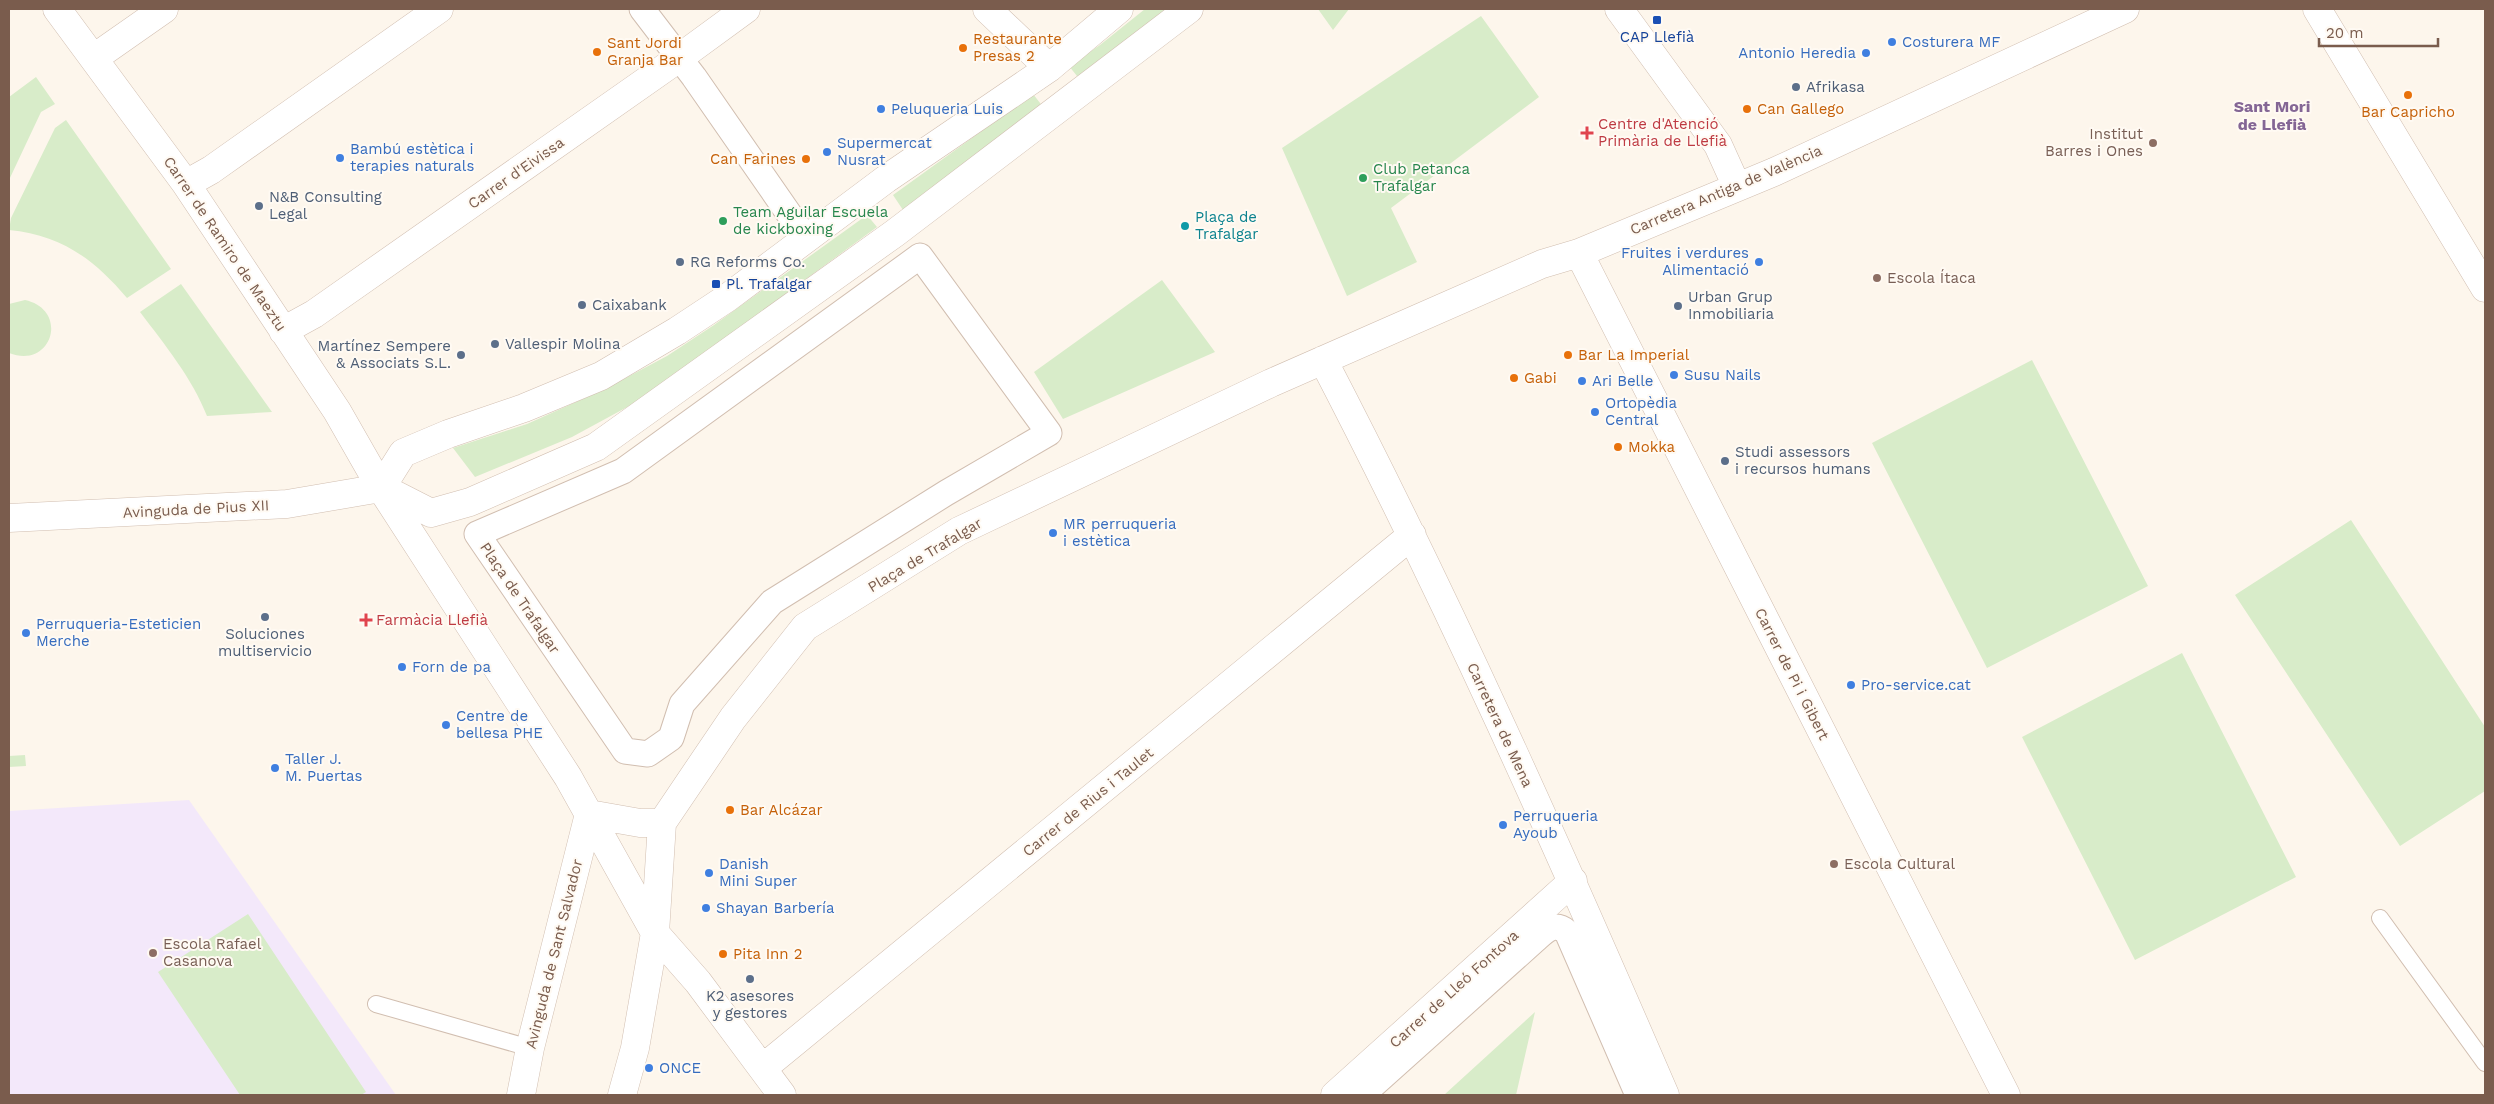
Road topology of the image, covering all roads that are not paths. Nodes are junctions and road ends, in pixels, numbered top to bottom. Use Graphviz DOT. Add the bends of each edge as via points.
graph roads {
  1 [pos="57,9"];
  2 [pos="164,9"];
  3 [pos="439,9"];
  4 [pos="642,9"];
  5 [pos="746,9"];
  6 [pos="987,9"];
  7 [pos="1119,9"];
  8 [pos="1189,9"];
  9 [pos="1619,9"];
  10 [pos="2125,9"];
  11 [pos="2317,9"];
  12 [pos="94,58"];
  13 [pos="679,58"];
  14 [pos="1049,68"];
  15 [pos="186,184"];
  16 [pos="1738,187"];
  17 [pos="805,237"];
  18 [pos="1579,253"];
  19 [pos="2485,288"];
  20 [pos="283,331"];
  21 [pos="1323,360"];
  22 [pos="1049,433"];
  23 [pos="381,488"];
  24 [pos="9,518"];
  25 [pos="1412,535"];
  26 [pos="589,814"];
  27 [pos="662,823"];
  28 [pos="1573,881"];
  29 [pos="2380,918"];
  30 [pos="655,933"];
  31 [pos="376,1004"];
  32 [pos="530,1048"];
  33 [pos="2485,1063"];
  34 [pos="763,1068"];
  35 [pos="521,1095"];
  36 [pos="622,1095"];
  37 [pos="782,1095"];
  38 [pos="1335,1095"];
  39 [pos="1362,1095"];
  40 [pos="1638,1095"];
  41 [pos="1665,1095"];
  42 [pos="2006,1095"];
  1 -- 12 [label="street, Carrer de Ramiro de Maeztu"];
  2 -- 12 [label="street"];
  3 -- 15 [label="street" via="211,170"];
  4 -- 13 [label="street"];
  5 -- 13 [label="street, Carrer d'Eivissa"];
  6 -- 14 [label="street"];
  7 -- 14 [label="street"];
  8 -- 23 [label="street" via="894,233 596,446 470,502 431,513"];
  9 -- 16 [label="street" via="1718,145"];
  10 -- 16 [label="street, Carretera Antiga de València"];
  11 -- 19 [label="street"];
  12 -- 15 [label="street, Carrer de Ramiro de Maeztu"];
  13 -- 17 [label="street"];
  13 -- 20 [label="street, Carrer d'Eivissa" via="314,314"];
  14 -- 17 [label="street"];
  15 -- 20 [label="street, Carrer de Ramiro de Maeztu"];
  16 -- 18 [label="street, Carretera Antiga de València"];
  17 -- 23 [label="street" via="718,304 601,376 403,453"];
  18 -- 21 [label="street, Carretera Antiga de València" via="1542,264"];
  18 -- 42 [label="street, Carrer de Pi i Gibert"];
  20 -- 23 [label="street, Carrer de Ramiro de Maeztu" via="337,411"];
  21 -- 25 [label="street, Carretera de Mena"];
  21 -- 27 [label="street, Plaça de Trafalgar" via="959,531 805,627 733,718"];
  22 -- 22 [label="street, Plaça de Trafalgar" via="920,256 623,471 477,534 625,751 648,754 671,738 682,704 772,602"];
  23 -- 24 [label="street, Avinguda de Pius XII" via="278,505"];
  23 -- 26 [label="street"];
  25 -- 28 [label="street, Carretera de Mena"];
  25 -- 34 [label="street, Carrer de Rius i Taulet"];
  26 -- 27 [label="street" via="640,823"];
  26 -- 30 [label="street"];
  26 -- 32 [label="street, Avinguda de Sant Salvador"];
  27 -- 30 [label="street"];
  28 -- 38 [label="street, Carrer de Lleó Fontova"];
  28 -- 41 [label="street, Carretera de Mena"];
  29 -- 33 [label="lane"];
  30 -- 34 [label="street" via="698,982"];
  30 -- 36 [label="street" via="635,1048"];
  31 -- 32 [label="lane"];
  32 -- 35 [label="street, Avinguda de Sant Salvador"];
  34 -- 37 [label="street"];
  39 -- 40 [label="street" via="1549,927 1555,926 1567,932"];
}
